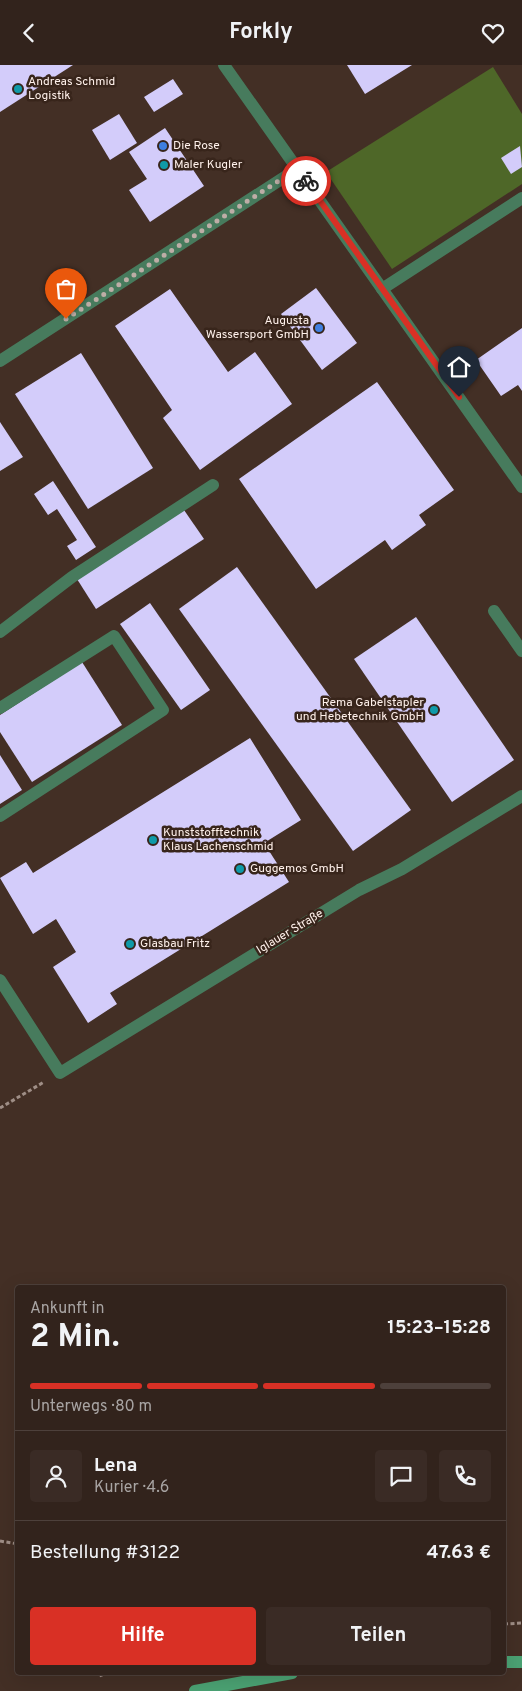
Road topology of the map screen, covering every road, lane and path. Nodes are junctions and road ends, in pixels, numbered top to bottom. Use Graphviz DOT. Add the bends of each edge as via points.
graph roads {
  1 [pos="224,65"];
  2 [pos="297,169"];
  3 [pos="522,197"];
  4 [pos="382,289"];
  5 [pos="0,361"];
  6 [pos="213,485"];
  7 [pos="522,487"];
  8 [pos="494,611"];
  9 [pos="0,632"];
  10 [pos="522,651"];
  11 [pos="0,708"];
  12 [pos="522,796"];
  13 [pos="0,816"];
  14 [pos="0,980"];
  15 [pos="60,1073"];
  16 [pos="0,1109"];
  17 [pos="0,1541"];
  18 [pos="15,1544"];
  19 [pos="522,1623"];
  20 [pos="506,1624"];
  21 [pos="506,1661"];
  22 [pos="522,1662"];
  23 [pos="101,1675"];
  24 [pos="281,1675"];
  25 [pos="102,1679"];
  26 [pos="195,1691"];
  1 -- 2 [label="street"];
  2 -- 4 [label="street"];
  2 -- 5 [label="street"];
  3 -- 4 [label="street"];
  4 -- 7 [label="street"];
  6 -- 9 [label="street" via="72,577"];
  8 -- 10 [label="street"];
  11 -- 13 [label="street" via="114,636 164,710"];
  12 -- 15 [label="street, Iglauer Straße" via="402,869 359,890"];
  14 -- 15 [label="street"];
  15 -- 16 [label="path"];
  17 -- 18 [label="path"];
  19 -- 20 [label="path"];
  21 -- 22 [label="main road"];
  23 -- 25 [label="path"];
  24 -- 26 [label="main road"];
}
